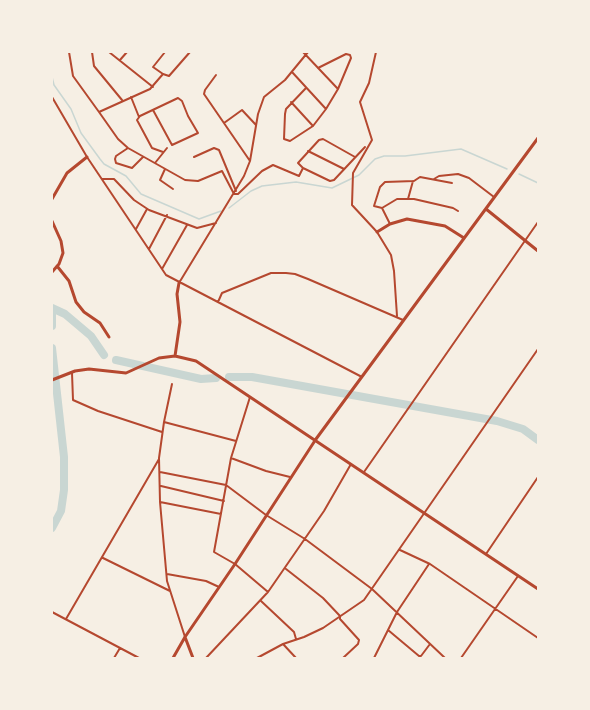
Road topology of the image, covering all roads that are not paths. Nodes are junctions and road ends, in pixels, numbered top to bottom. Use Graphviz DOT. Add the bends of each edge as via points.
graph roads {
  1 [pos="69,52"];
  2 [pos="92,52"];
  3 [pos="109,52"];
  4 [pos="127,52"];
  5 [pos="165,52"];
  6 [pos="190,52"];
  7 [pos="376,52"];
  8 [pos="306,53"];
  9 [pos="120,60"];
  10 [pos="318,68"];
  11 [pos="292,72"];
  12 [pos="162,74"];
  13 [pos="216,75"];
  14 [pos="152,87"];
  15 [pos="306,88"];
  16 [pos="338,89"];
  17 [pos="52,97"];
  18 [pos="131,97"];
  19 [pos="122,100"];
  20 [pos="291,102"];
  21 [pos="326,108"];
  22 [pos="154,110"];
  23 [pos="99,112"];
  24 [pos="139,117"];
  25 [pos="224,123"];
  26 [pos="256,125"];
  27 [pos="313,126"];
  28 [pos="538,138"];
  29 [pos="365,147"];
  30 [pos="128,148"];
  31 [pos="167,148"];
  32 [pos="308,151"];
  33 [pos="163,152"];
  34 [pos="87,157"];
  35 [pos="143,157"];
  36 [pos="194,157"];
  37 [pos="356,157"];
  38 [pos="250,161"];
  39 [pos="155,163"];
  40 [pos="303,168"];
  41 [pos="165,169"];
  42 [pos="344,169"];
  43 [pos="102,179"];
  44 [pos="433,179"];
  45 [pos="412,181"];
  46 [pos="452,183"];
  47 [pos="173,189"];
  48 [pos="236,191"];
  49 [pos="234,194"];
  50 [pos="494,197"];
  51 [pos="52,199"];
  52 [pos="408,199"];
  53 [pos="382,208"];
  54 [pos="147,209"];
  55 [pos="486,209"];
  56 [pos="458,211"];
  57 [pos="167,215"];
  58 [pos="52,221"];
  59 [pos="538,222"];
  60 [pos="216,223"];
  61 [pos="187,224"];
  62 [pos="390,224"];
  63 [pos="136,229"];
  64 [pos="377,232"];
  65 [pos="464,238"];
  66 [pos="525,240"];
  67 [pos="149,249"];
  68 [pos="538,251"];
  69 [pos="57,266"];
  70 [pos="162,269"];
  71 [pos="52,272"];
  72 [pos="179,283"];
  73 [pos="218,302"];
  74 [pos="397,316"];
  75 [pos="404,320"];
  76 [pos="109,337"];
  77 [pos="538,349"];
  78 [pos="175,356"];
  79 [pos="72,372"];
  80 [pos="362,377"];
  81 [pos="52,380"];
  82 [pos="172,384"];
  83 [pos="250,397"];
  84 [pos="164,422"];
  85 [pos="162,432"];
  86 [pos="316,439"];
  87 [pos="236,441"];
  88 [pos="159,458"];
  89 [pos="231,458"];
  90 [pos="352,463"];
  91 [pos="160,472"];
  92 [pos="364,472"];
  93 [pos="291,477"];
  94 [pos="538,477"];
  95 [pos="226,485"];
  96 [pos="161,486"];
  97 [pos="224,501"];
  98 [pos="160,502"];
  99 [pos="425,513"];
  100 [pos="221,514"];
  101 [pos="266,515"];
  102 [pos="305,540"];
  103 [pos="400,550"];
  104 [pos="486,554"];
  105 [pos="103,558"];
  106 [pos="235,564"];
  107 [pos="430,564"];
  108 [pos="286,568"];
  109 [pos="166,574"];
  110 [pos="518,576"];
  111 [pos="219,587"];
  112 [pos="372,589"];
  113 [pos="538,589"];
  114 [pos="170,591"];
  115 [pos="268,592"];
  116 [pos="260,601"];
  117 [pos="496,608"];
  118 [pos="52,612"];
  119 [pos="397,612"];
  120 [pos="340,616"];
  121 [pos="66,619"];
  122 [pos="388,630"];
  123 [pos="185,637"];
  124 [pos="538,638"];
  125 [pos="296,639"];
  126 [pos="283,644"];
  127 [pos="430,644"];
  128 [pos="120,648"];
  129 [pos="266,653"];
  130 [pos="114,658"];
  131 [pos="139,658"];
  132 [pos="173,658"];
  133 [pos="193,658"];
  134 [pos="206,658"];
  135 [pos="257,658"];
  136 [pos="264,658"];
  137 [pos="296,658"];
  138 [pos="344,658"];
  139 [pos="374,658"];
  140 [pos="445,658"];
  141 [pos="461,658"];
  1 -- 23 [label="street" via="73,76"];
  2 -- 19 [label="street" via="94,66"];
  3 -- 9 [label="street"];
  4 -- 9 [label="street"];
  5 -- 12 [label="street" via="153,67"];
  6 -- 12 [label="street" via="169,76"];
  7 -- 64 [label="street" via="369,83 360,100 372,140 353,176 352,202 353,209"];
  8 -- 10 [label="street"];
  8 -- 11 [label="street"];
  9 -- 14 [label="street"];
  10 -- 16 [label="street"];
  10 -- 16 [label="street" via="350,54 351,58"];
  11 -- 15 [label="street"];
  11 -- 26 [label="street" via="264,97"];
  12 -- 14 [label="street"];
  13 -- 25 [label="street" via="204,94"];
  14 -- 18 [label="street"];
  15 -- 20 [label="street"];
  15 -- 21 [label="street"];
  16 -- 21 [label="street"];
  17 -- 34 [label="street"];
  18 -- 19 [label="street"];
  18 -- 24 [label="street"];
  19 -- 23 [label="street"];
  20 -- 27 [label="street"];
  20 -- 27 [label="street" via="285,114 284,139 290,141"];
  21 -- 27 [label="street"];
  22 -- 22 [label="street" via="178,98 182,100 198,133 172,145"];
  22 -- 24 [label="street"];
  23 -- 30 [label="street" via="118,139"];
  24 -- 33 [label="street" via="137,120 152,148"];
  25 -- 26 [label="street" via="242,110"];
  25 -- 38 [label="street"];
  26 -- 38 [label="street"];
  28 -- 50 [label="street"];
  29 -- 37 [label="street"];
  30 -- 35 [label="street"];
  30 -- 35 [label="street" via="116,156 116,162 132,168"];
  31 -- 33 [label="street"];
  32 -- 37 [label="street" via="319,140 323,140"];
  32 -- 40 [label="street" via="298,162"];
  32 -- 42 [label="street"];
  33 -- 39 [label="street"];
  34 -- 43 [label="street"];
  34 -- 51 [label="street" via="67,173"];
  35 -- 39 [label="street"];
  36 -- 48 [label="street" via="214,148 219,150"];
  37 -- 42 [label="street"];
  38 -- 48 [label="street"];
  39 -- 41 [label="street"];
  40 -- 42 [label="street" via="330,181"];
  40 -- 49 [label="street" via="298,177 272,165 238,194"];
  41 -- 47 [label="street" via="160,180"];
  41 -- 49 [label="street" via="184,180 198,181 222,171"];
  43 -- 54 [label="street" via="114,179 134,200"];
  43 -- 63 [label="street"];
  44 -- 45 [label="street" via="420,177"];
  44 -- 46 [label="street"];
  44 -- 50 [label="street" via="458,174 469,178"];
  45 -- 52 [label="street"];
  45 -- 53 [label="street" via="385,182 380,187 374,206"];
  48 -- 49 [label="street"];
  49 -- 60 [label="street"];
  50 -- 55 [label="street"];
  52 -- 53 [label="street" via="397,199"];
  52 -- 56 [label="street"];
  53 -- 62 [label="street"];
  54 -- 57 [label="street"];
  54 -- 63 [label="street"];
  55 -- 65 [label="street"];
  55 -- 66 [label="street"];
  57 -- 61 [label="street"];
  57 -- 67 [label="street"];
  58 -- 69 [label="street" via="62,248 61,260"];
  59 -- 66 [label="street"];
  60 -- 61 [label="street" via="200,228"];
  60 -- 72 [label="street"];
  61 -- 70 [label="street"];
  62 -- 64 [label="street"];
  62 -- 65 [label="street" via="399,220 413,220 445,226"];
  63 -- 67 [label="street"];
  64 -- 74 [label="street" via="392,261"];
  65 -- 75 [label="street"];
  66 -- 68 [label="street"];
  66 -- 92 [label="street"];
  67 -- 70 [label="street"];
  69 -- 71 [label="street"];
  69 -- 76 [label="street" via="69,281 76,302 100,324"];
  70 -- 72 [label="street"];
  72 -- 73 [label="street"];
  72 -- 78 [label="street" via="177,294 180,322"];
  73 -- 74 [label="street" via="222,293 271,273 286,273 295,274"];
  73 -- 80 [label="street"];
  74 -- 75 [label="street"];
  75 -- 80 [label="street"];
  77 -- 99 [label="street"];
  78 -- 79 [label="street" via="159,358 126,373 89,369"];
  78 -- 83 [label="street" via="196,361"];
  79 -- 81 [label="street"];
  79 -- 85 [label="street" via="73,400"];
  80 -- 86 [label="street"];
  82 -- 84 [label="street"];
  83 -- 86 [label="street"];
  83 -- 87 [label="street"];
  84 -- 85 [label="street"];
  84 -- 87 [label="street"];
  85 -- 88 [label="street"];
  86 -- 90 [label="street"];
  86 -- 93 [label="street"];
  87 -- 89 [label="street"];
  88 -- 91 [label="street"];
  88 -- 105 [label="street"];
  89 -- 93 [label="street"];
  89 -- 95 [label="street"];
  90 -- 92 [label="street"];
  90 -- 102 [label="street"];
  91 -- 95 [label="street"];
  91 -- 96 [label="street"];
  92 -- 99 [label="street"];
  93 -- 101 [label="street"];
  94 -- 104 [label="street"];
  95 -- 97 [label="street"];
  95 -- 101 [label="street"];
  96 -- 97 [label="street"];
  96 -- 98 [label="street"];
  97 -- 100 [label="street"];
  98 -- 100 [label="street"];
  98 -- 109 [label="street"];
  99 -- 103 [label="street"];
  99 -- 104 [label="street"];
  100 -- 106 [label="street" via="214,552"];
  101 -- 102 [label="street"];
  101 -- 106 [label="street"];
  102 -- 108 [label="street"];
  102 -- 112 [label="street"];
  103 -- 107 [label="street"];
  103 -- 112 [label="street"];
  104 -- 110 [label="street"];
  105 -- 114 [label="street"];
  105 -- 121 [label="street"];
  106 -- 111 [label="street"];
  106 -- 115 [label="street"];
  107 -- 117 [label="street"];
  107 -- 119 [label="street"];
  108 -- 115 [label="street"];
  108 -- 120 [label="street" via="323,598"];
  109 -- 111 [label="street" via="206,581"];
  109 -- 114 [label="street"];
  110 -- 113 [label="street"];
  110 -- 117 [label="street"];
  111 -- 123 [label="street"];
  112 -- 119 [label="street"];
  112 -- 120 [label="street" via="364,600"];
  114 -- 123 [label="street"];
  115 -- 116 [label="street"];
  116 -- 125 [label="street" via="294,632"];
  116 -- 134 [label="street"];
  117 -- 124 [label="street"];
  117 -- 141 [label="street"];
  118 -- 121 [label="street"];
  119 -- 122 [label="street"];
  119 -- 127 [label="street"];
  120 -- 125 [label="street" via="323,628"];
  120 -- 138 [label="street" via="340,620 359,640"];
  121 -- 128 [label="street"];
  122 -- 127 [label="street" via="419,656"];
  122 -- 139 [label="street"];
  123 -- 132 [label="street"];
  123 -- 133 [label="street"];
  125 -- 126 [label="street"];
  126 -- 129 [label="street"];
  126 -- 137 [label="street"];
  127 -- 140 [label="street"];
  128 -- 130 [label="street"];
  128 -- 131 [label="street"];
  129 -- 135 [label="street"];
  129 -- 136 [label="street"];
}
